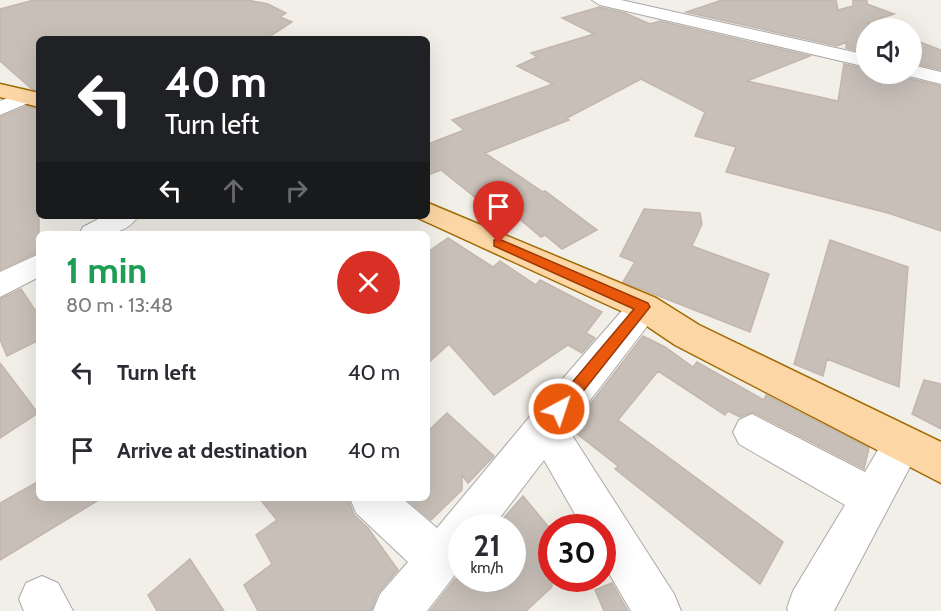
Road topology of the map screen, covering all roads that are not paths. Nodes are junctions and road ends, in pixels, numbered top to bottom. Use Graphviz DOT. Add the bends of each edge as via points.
graph roads {
  1 [pos="600,0"];
  2 [pos="856,58"];
  3 [pos="922,73"];
  4 [pos="941,78"];
  5 [pos="0,90"];
  6 [pos="32,98"];
  7 [pos="0,109"];
  8 [pos="430,213"];
  9 [pos="120,219"];
  10 [pos="98,231"];
  11 [pos="36,266"];
  12 [pos="0,286"];
  13 [pos="644,307"];
  14 [pos="545,426"];
  15 [pos="752,432"];
  16 [pos="903,444"];
  17 [pos="941,463"];
  18 [pos="872,498"];
  19 [pos="377,501"];
  20 [pos="476,514"];
  21 [pos="448,536"];
  22 [pos="448,549"];
  23 [pos="810,608"];
  24 [pos="397,611"];
  25 [pos="657,611"];
  1 -- 2 [label="street"];
  3 -- 4 [label="street"];
  5 -- 6 [label="main road"];
  6 -- 7 [label="street"];
  8 -- 13 [label="main road"];
  9 -- 10 [label="street"];
  11 -- 12 [label="street"];
  13 -- 14 [label="street"];
  13 -- 16 [label="main road" via="687,335"];
  14 -- 20 [label="street"];
  14 -- 25 [label="street"];
  15 -- 18 [label="street"];
  16 -- 17 [label="main road"];
  16 -- 18 [label="street"];
  18 -- 23 [label="street"];
  19 -- 21 [label="street"];
  22 -- 24 [label="street"];
}
